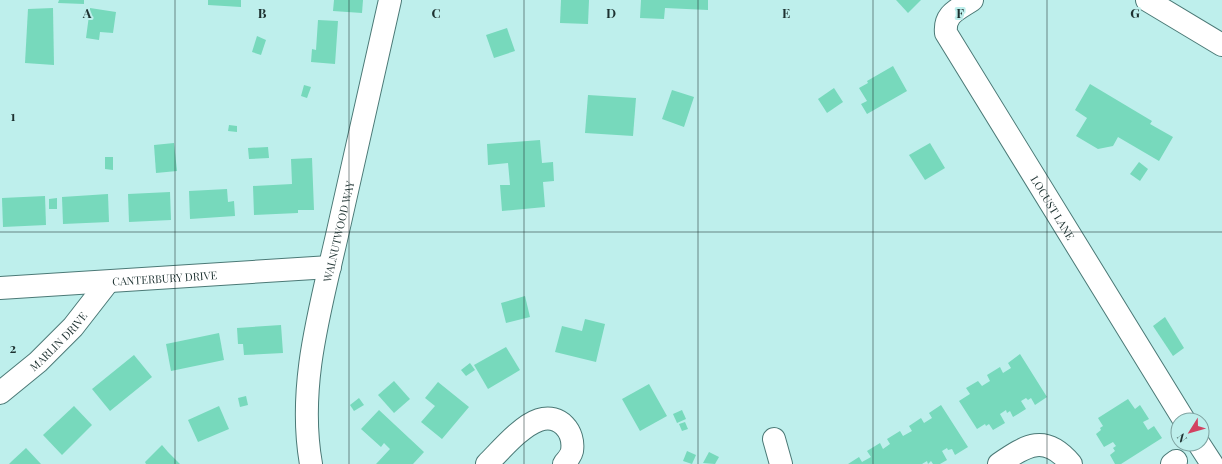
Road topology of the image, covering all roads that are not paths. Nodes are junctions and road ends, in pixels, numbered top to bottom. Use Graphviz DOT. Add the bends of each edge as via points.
graph roads {
  1 [pos="390,0"];
  2 [pos="972,0"];
  3 [pos="1147,0"];
  4 [pos="1222,44"];
  5 [pos="330,267"];
  6 [pos="108,282"];
  7 [pos="0,288"];
  8 [pos="0,393"];
  9 [pos="1179,412"];
  10 [pos="774,440"];
  11 [pos="1204,452"];
  12 [pos="311,464"];
  13 [pos="487,464"];
  14 [pos="564,464"];
  15 [pos="780,464"];
  16 [pos="999,464"];
  17 [pos="1071,464"];
  18 [pos="1212,464"];
  1 -- 5 [label="street, WALNUTWOOD WAY"];
  2 -- 9 [label="street, LOCUST LANE" via="950,15 945,24 946,33"];
  3 -- 4 [label="street"];
  5 -- 6 [label="street, CANTERBURY DRIVE"];
  5 -- 12 [label="street, WALNUTWOOD WAY" via="309,371 306,411"];
  6 -- 7 [label="street, CANTERBURY DRIVE"];
  6 -- 8 [label="street, MARLIN DRIVE" via="73,327 38,362"];
  10 -- 15 [label="street"];
  11 -- 18 [label="street"];
  13 -- 14 [label="street" via="528,426 539,420 551,419 563,423 572,436 572,453"];
  16 -- 17 [label="street" via="1023,448 1039,444 1061,453"];
}
